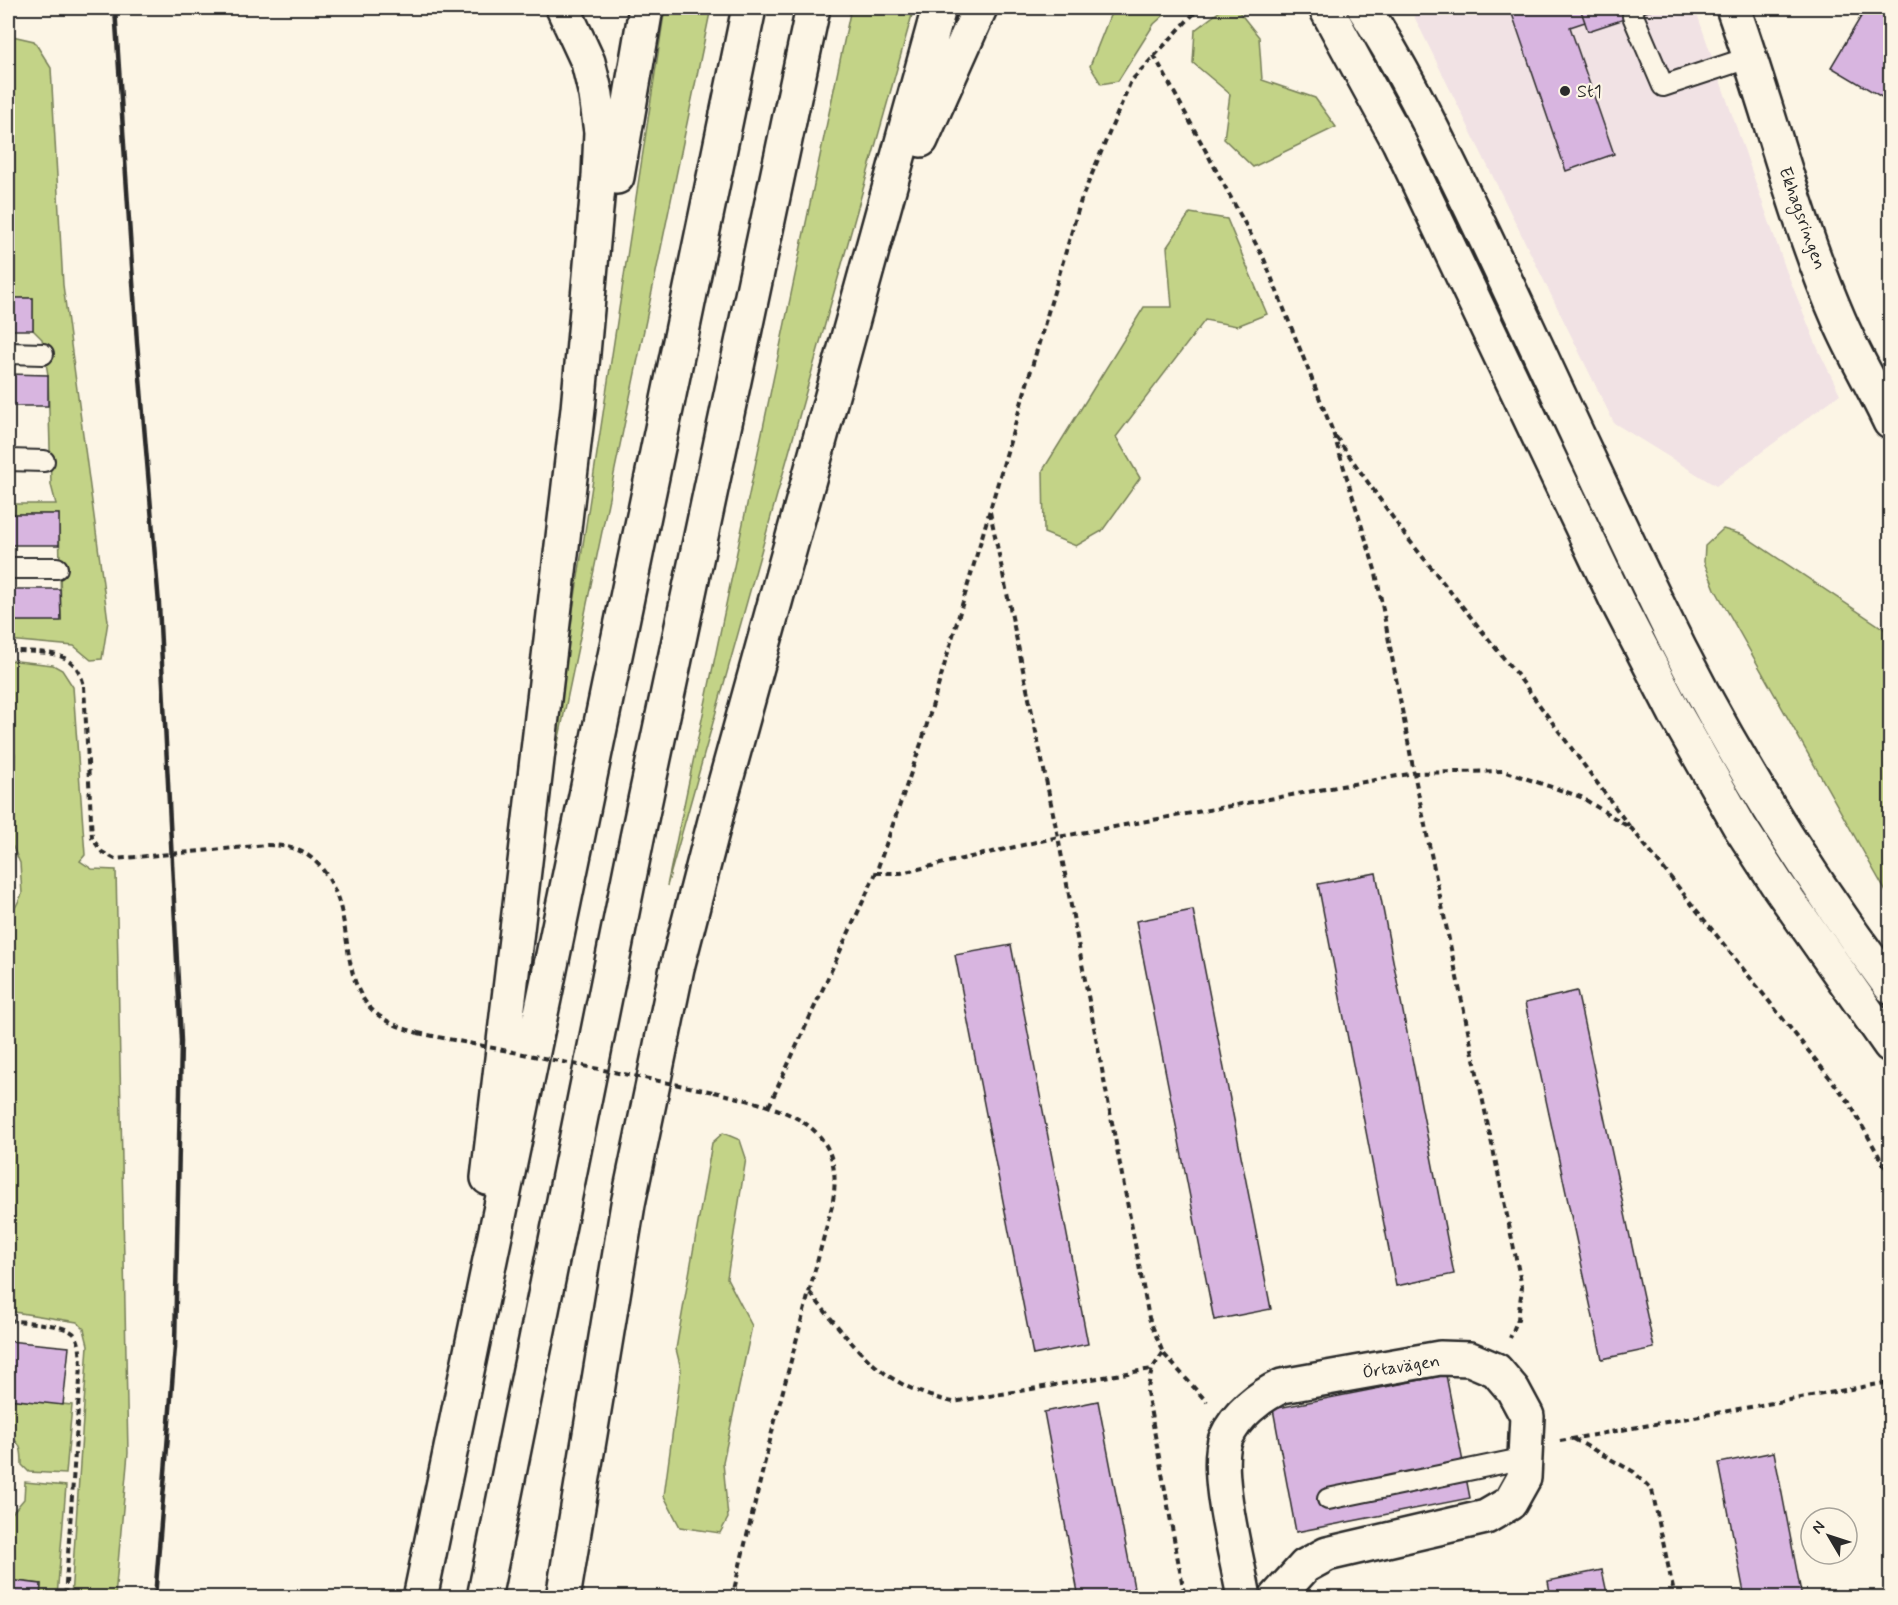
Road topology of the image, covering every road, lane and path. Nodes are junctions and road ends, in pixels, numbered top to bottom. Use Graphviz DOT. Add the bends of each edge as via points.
graph roads {
  1 [pos="563,8"];
  2 [pos="646,8"];
  3 [pos="750,8"];
  4 [pos="813,8"];
  5 [pos="939,8"];
  6 [pos="980,8"];
  7 [pos="1199,8"];
  8 [pos="1306,8"];
  9 [pos="1326,8"];
  10 [pos="1365,8"];
  11 [pos="1733,8"];
  12 [pos="1634,16"];
  13 [pos="1154,55"];
  14 [pos="1751,57"];
  15 [pos="1361,73"];
  16 [pos="874,246"];
  17 [pos="8,353"];
  18 [pos="43,354"];
  19 [pos="578,409"];
  20 [pos="1890,422"];
  21 [pos="1333,432"];
  22 [pos="8,460"];
  23 [pos="44,461"];
  24 [pos="990,510"];
  25 [pos="8,568"];
  26 [pos="57,568"];
  27 [pos="8,650"];
  28 [pos="1414,773"];
  29 [pos="1632,829"];
  30 [pos="1058,837"];
  31 [pos="876,873"];
  32 [pos="1890,986"];
  33 [pos="1890,1045"];
  34 [pos="770,1106"];
  35 [pos="1890,1176"];
  36 [pos="809,1292"];
  37 [pos="8,1320"];
  38 [pos="1163,1353"];
  39 [pos="1152,1369"];
  40 [pos="1496,1370"];
  41 [pos="1890,1382"];
  42 [pos="463,1391"];
  43 [pos="1235,1426"];
  44 [pos="1574,1438"];
  45 [pos="1527,1452"];
  46 [pos="1328,1499"];
  47 [pos="65,1598"];
  48 [pos="420,1598"];
  49 [pos="484,1598"];
  50 [pos="563,1598"];
  51 [pos="732,1598"];
  52 [pos="1185,1598"];
  53 [pos="1244,1598"];
  54 [pos="1276,1598"];
  55 [pos="1675,1598"];
  1 -- 19 [label="main road" via="588,62 601,132"];
  2 -- 19 [label="main road"];
  3 -- 42 [label="main road"];
  4 -- 49 [label="main road" via="637,838"];
  5 -- 16 [label="main road"];
  6 -- 16 [label="main road"];
  7 -- 13 [label="path"];
  8 -- 15 [label="main road"];
  9 -- 15 [label="main road"];
  10 -- 32 [label="main road" via="1437,139 1654,597 1715,714 1771,810"];
  11 -- 14 [label="main road, Ekhagsringen"];
  12 -- 14 [label="lane" via="1663,86"];
  13 -- 21 [label="path" via="1264,259"];
  13 -- 24 [label="path" via="1131,81 1081,200"];
  14 -- 20 [label="main road, Ekhagsringen" via="1766,115 1839,320"];
  15 -- 33 [label="main road" via="1400,142 1617,601 1675,713 1740,827"];
  16 -- 50 [label="main road" via="677,968 628,1204"];
  17 -- 18 [label="lane"];
  19 -- 42 [label="main road"];
  21 -- 28 [label="path" via="1376,573"];
  21 -- 29 [label="path" via="1405,535 1518,676"];
  22 -- 23 [label="lane"];
  24 -- 30 [label="path"];
  24 -- 31 [label="path" via="922,741"];
  25 -- 26 [label="lane"];
  27 -- 34 [label="path, bridge" via="60,656 81,670 92,838 102,852 115,859 267,845 300,850 316,861 342,904 355,983 366,1004 380,1017 418,1033"];
  28 -- 29 [label="path" via="1504,771 1581,797"];
  28 -- 30 [label="path"];
  28 -- 40 [label="path" via="1522,1287 1518,1319"];
  29 -- 35 [label="path" via="1849,1102"];
  30 -- 31 [label="path" via="901,873"];
  30 -- 38 [label="path" via="1149,1318"];
  31 -- 34 [label="path"];
  34 -- 36 [label="path" via="794,1114 820,1137 835,1170 832,1206"];
  36 -- 39 [label="path" via="867,1360 923,1396 953,1402"];
  36 -- 51 [label="path"];
  37 -- 47 [label="path" via="63,1328 73,1332 78,1340 81,1365"];
  38 -- 39 [label="path"];
  38 -- 43 [label="path" via="1182,1377"];
  39 -- 52 [label="path" via="1147,1392"];
  40 -- 43 [label="main road, Örtavägen" via="1470,1359 1440,1358 1282,1386 1264,1395"];
  40 -- 45 [label="main road, Örtavägen" via="1527,1416"];
  41 -- 44 [label="path"];
  42 -- 48 [label="main road"];
  43 -- 53 [label="main road, Örtavägen" via="1226,1438 1221,1465"];
  44 -- 45 [label="path"];
  44 -- 55 [label="path" via="1635,1472 1652,1490"];
  45 -- 46 [label="lane"];
  45 -- 54 [label="main road, Örtavägen" via="1524,1478 1510,1503 1485,1517 1327,1554 1305,1566"];
}
